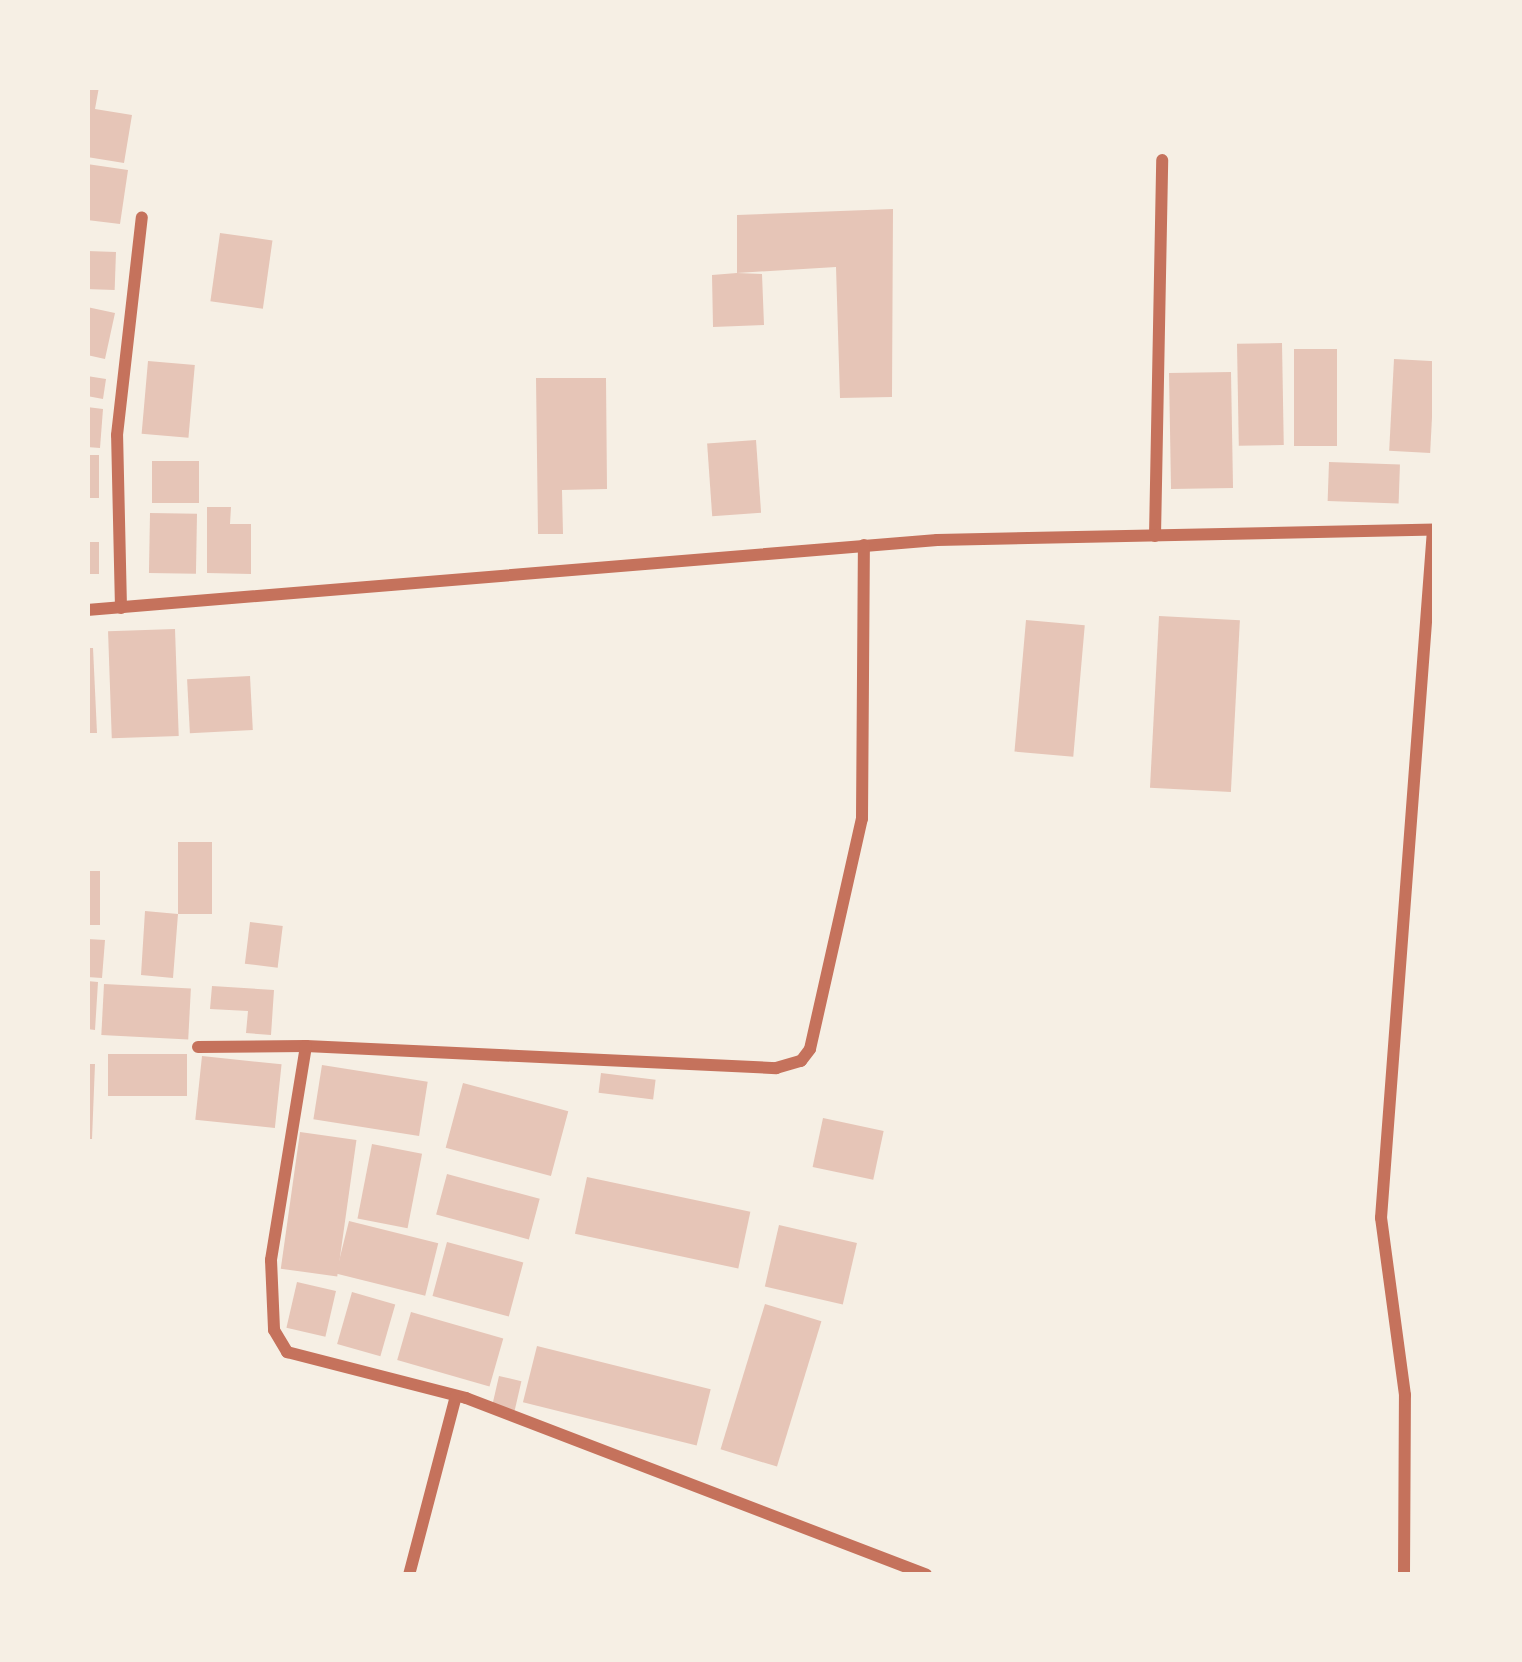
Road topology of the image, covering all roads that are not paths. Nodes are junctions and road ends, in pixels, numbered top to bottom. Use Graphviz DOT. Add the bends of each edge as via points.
graph roads {
  1 [pos="1162,160"];
  2 [pos="142,218"];
  3 [pos="1434,530"];
  4 [pos="1155,536"];
  5 [pos="863,545"];
  6 [pos="121,608"];
  7 [pos="87,610"];
  8 [pos="306,1046"];
  9 [pos="198,1047"];
  10 [pos="456,1396"];
  11 [pos="409,1575"];
  12 [pos="926,1575"];
  13 [pos="1403,1575"];
  1 -- 4 [label="street"];
  2 -- 6 [label="street" via="117,435"];
  3 -- 4 [label="street"];
  3 -- 13 [label="street" via="1381,1218 1405,1395"];
  4 -- 5 [label="street"];
  5 -- 6 [label="street"];
  5 -- 8 [label="street" via="862,819 801,1061 776,1068"];
  6 -- 7 [label="street"];
  8 -- 9 [label="street"];
  8 -- 10 [label="street" via="271,1260 278,1344"];
  10 -- 11 [label="street"];
  10 -- 12 [label="street"];
}
